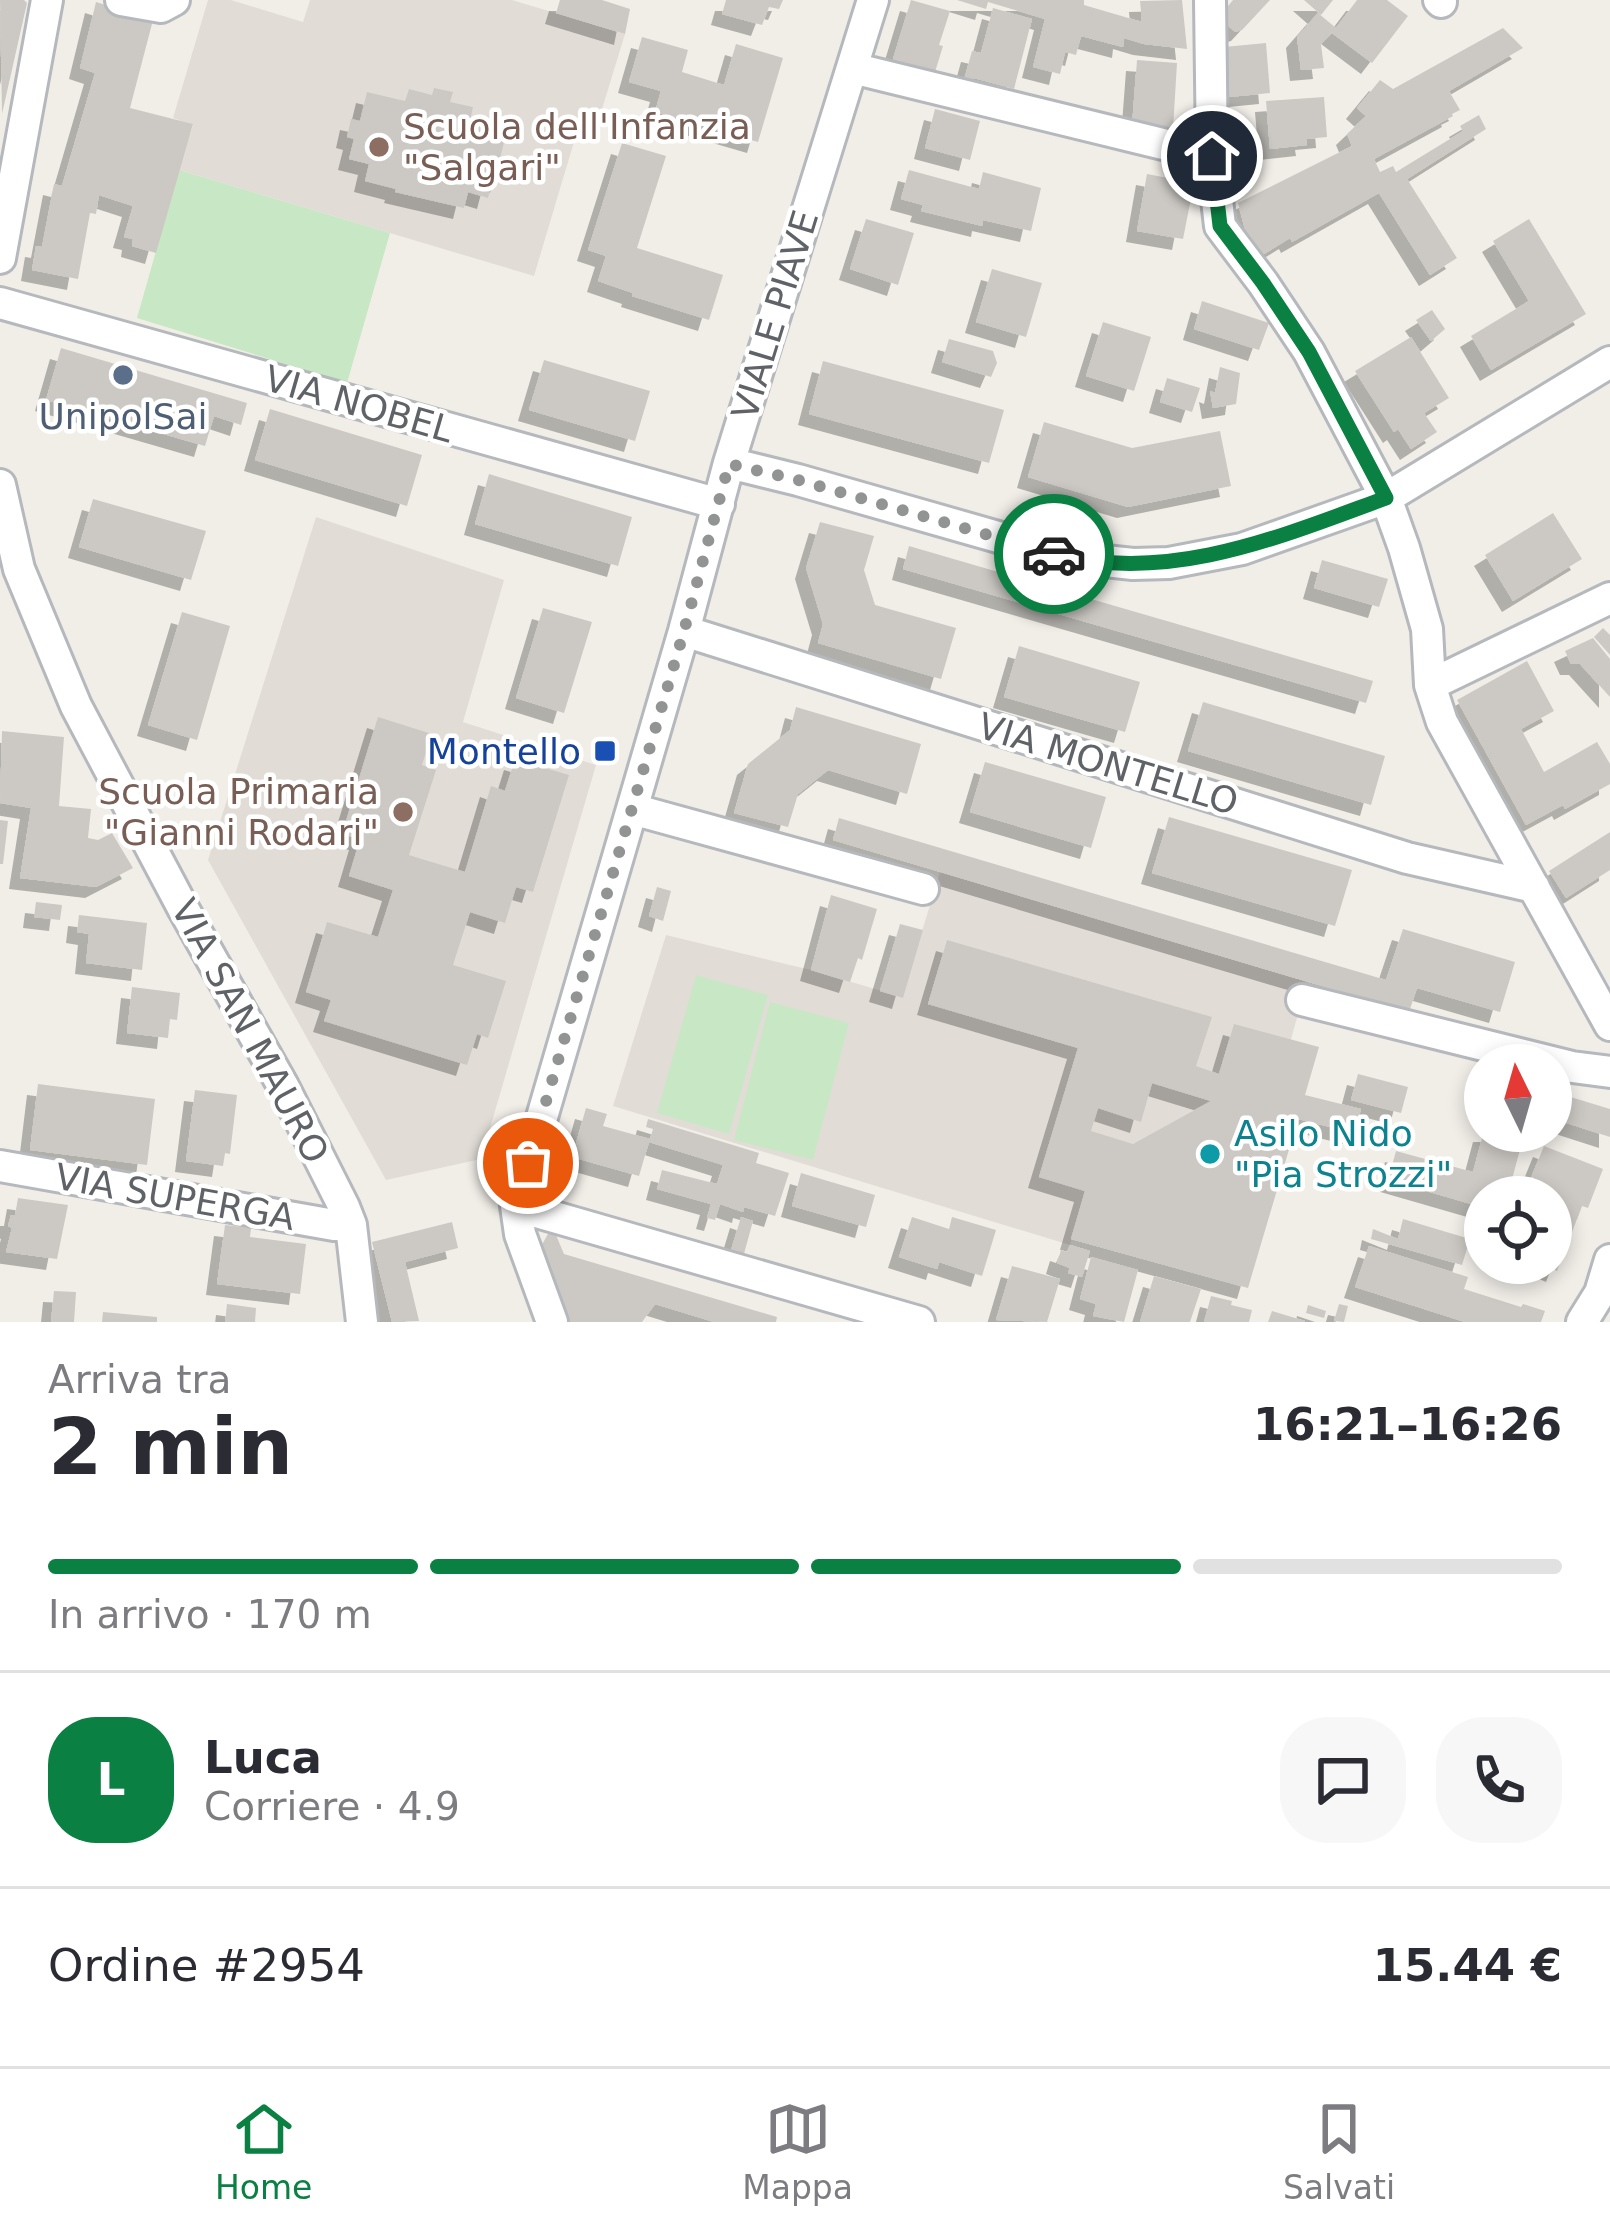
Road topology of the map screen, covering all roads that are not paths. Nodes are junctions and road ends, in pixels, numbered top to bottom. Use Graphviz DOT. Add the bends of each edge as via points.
graph roads {
  1 [pos="47,0"];
  2 [pos="121,0"];
  3 [pos="174,0"];
  4 [pos="873,0"];
  5 [pos="1211,1"];
  6 [pos="852,68"];
  7 [pos="1212,156"];
  8 [pos="0,258"];
  9 [pos="0,303"];
  10 [pos="1610,362"];
  11 [pos="729,464"];
  12 [pos="0,485"];
  13 [pos="1386,498"];
  14 [pos="718,504"];
  15 [pos="1610,598"];
  16 [pos="684,631"];
  17 [pos="1430,686"];
  18 [pos="632,809"];
  19 [pos="1534,887"];
  20 [pos="923,889"];
  21 [pos="1302,1000"];
  22 [pos="1610,1024"];
  23 [pos="1610,1072"];
  24 [pos="0,1166"];
  25 [pos="516,1206"];
  26 [pos="351,1225"];
  27 [pos="1610,1260"];
  28 [pos="1605,1293"];
  29 [pos="362,1322"];
  30 [pos="552,1322"];
  31 [pos="919,1322"];
  32 [pos="1582,1322"];
  1 -- 8 [label="street"];
  2 -- 3 [label="street" via="161,7"];
  4 -- 6 [label="street, VIALE PIAVE"];
  5 -- 7 [label="street"];
  6 -- 7 [label="street"];
  6 -- 11 [label="street, VIALE PIAVE"];
  7 -- 13 [label="street" via="1220,226 1309,352"];
  9 -- 14 [label="street, VIA NOBEL"];
  10 -- 13 [label="street"];
  11 -- 13 [label="street" via="1068,557 1133,564 1224,554"];
  11 -- 14 [label="street, VIALE PIAVE"];
  12 -- 26 [label="street, VIA SAN MAURO" via="19,569 76,706"];
  13 -- 17 [label="street" via="1427,629"];
  14 -- 16 [label="street, VIALE PIAVE"];
  15 -- 17 [label="street"];
  16 -- 18 [label="street, VIALE PIAVE"];
  16 -- 19 [label="street, VIA MONTELLO" via="1407,858"];
  17 -- 19 [label="street"];
  18 -- 20 [label="street"];
  18 -- 25 [label="street, VIALE PIAVE"];
  19 -- 22 [label="street"];
  21 -- 23 [label="street"];
  24 -- 26 [label="street, VIA SUPERGA"];
  25 -- 30 [label="street"];
  25 -- 31 [label="street"];
  26 -- 29 [label="street, VIA SAN MAURO"];
  27 -- 28 [label="street"];
  28 -- 32 [label="street"];
}
